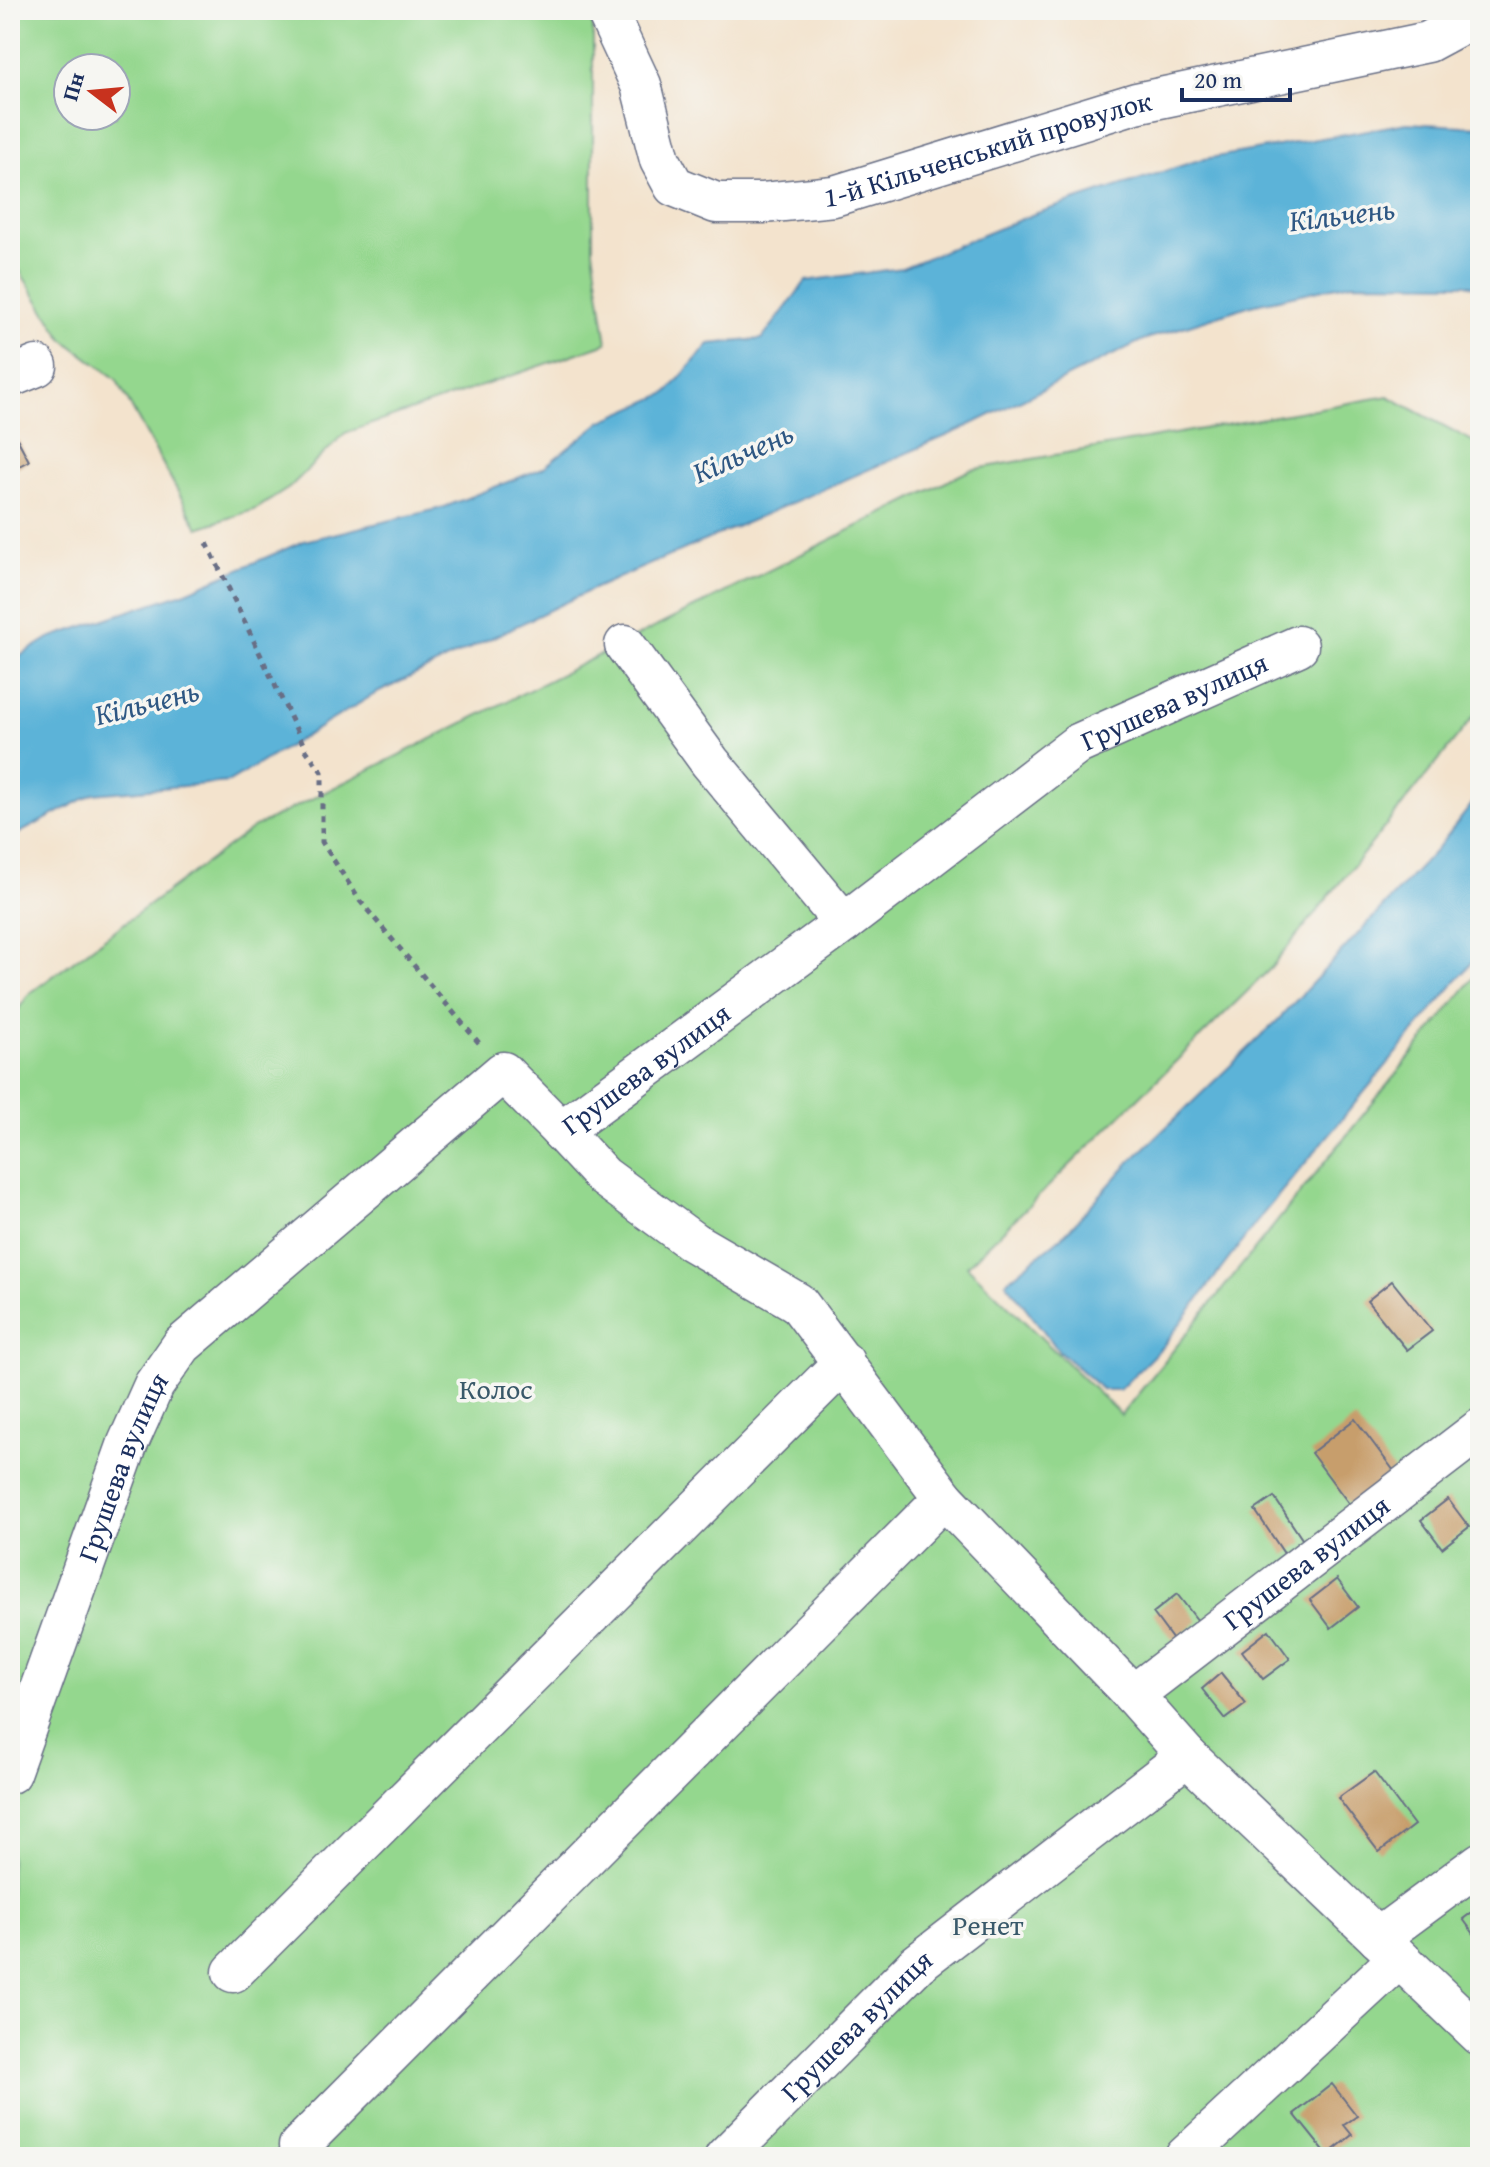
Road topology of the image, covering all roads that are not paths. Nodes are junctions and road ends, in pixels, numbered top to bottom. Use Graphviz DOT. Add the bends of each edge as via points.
graph roads {
  1 [pos="606,10"];
  2 [pos="1480,14"];
  3 [pos="625,645"];
  4 [pos="1298,646"];
  5 [pos="844,923"];
  6 [pos="561,1131"];
  7 [pos="844,1362"];
  8 [pos="1480,1429"];
  9 [pos="944,1498"];
  10 [pos="1133,1695"];
  11 [pos="1187,1756"];
  12 [pos="10,1773"];
  13 [pos="1480,1863"];
  14 [pos="1388,1949"];
  15 [pos="233,1972"];
  16 [pos="1480,2035"];
  17 [pos="299,2146"];
  18 [pos="725,2157"];
  19 [pos="1185,2157"];
  1 -- 2 [label="street, 1-й Кільченський провулок" via="641,85 660,160 674,186 716,203 834,196 1136,103 1428,42"];
  3 -- 5 [label="street" via="710,762"];
  4 -- 5 [label="street, Грушева вулиця" via="1078,744"];
  5 -- 6 [label="street, Грушева вулиця"];
  6 -- 7 [label="street" via="603,1176 693,1242 798,1303"];
  6 -- 12 [label="street, Грушева вулиця" via="503,1072 175,1355 154,1385 128,1443"];
  7 -- 9 [label="street"];
  7 -- 15 [label="street"];
  8 -- 10 [label="street, Грушева вулиця"];
  9 -- 10 [label="street"];
  9 -- 17 [label="street"];
  10 -- 11 [label="street"];
  11 -- 14 [label="street"];
  11 -- 18 [label="street, Грушева вулиця" via="917,1964"];
  13 -- 14 [label="street"];
  14 -- 16 [label="street"];
  14 -- 19 [label="street"];
}
